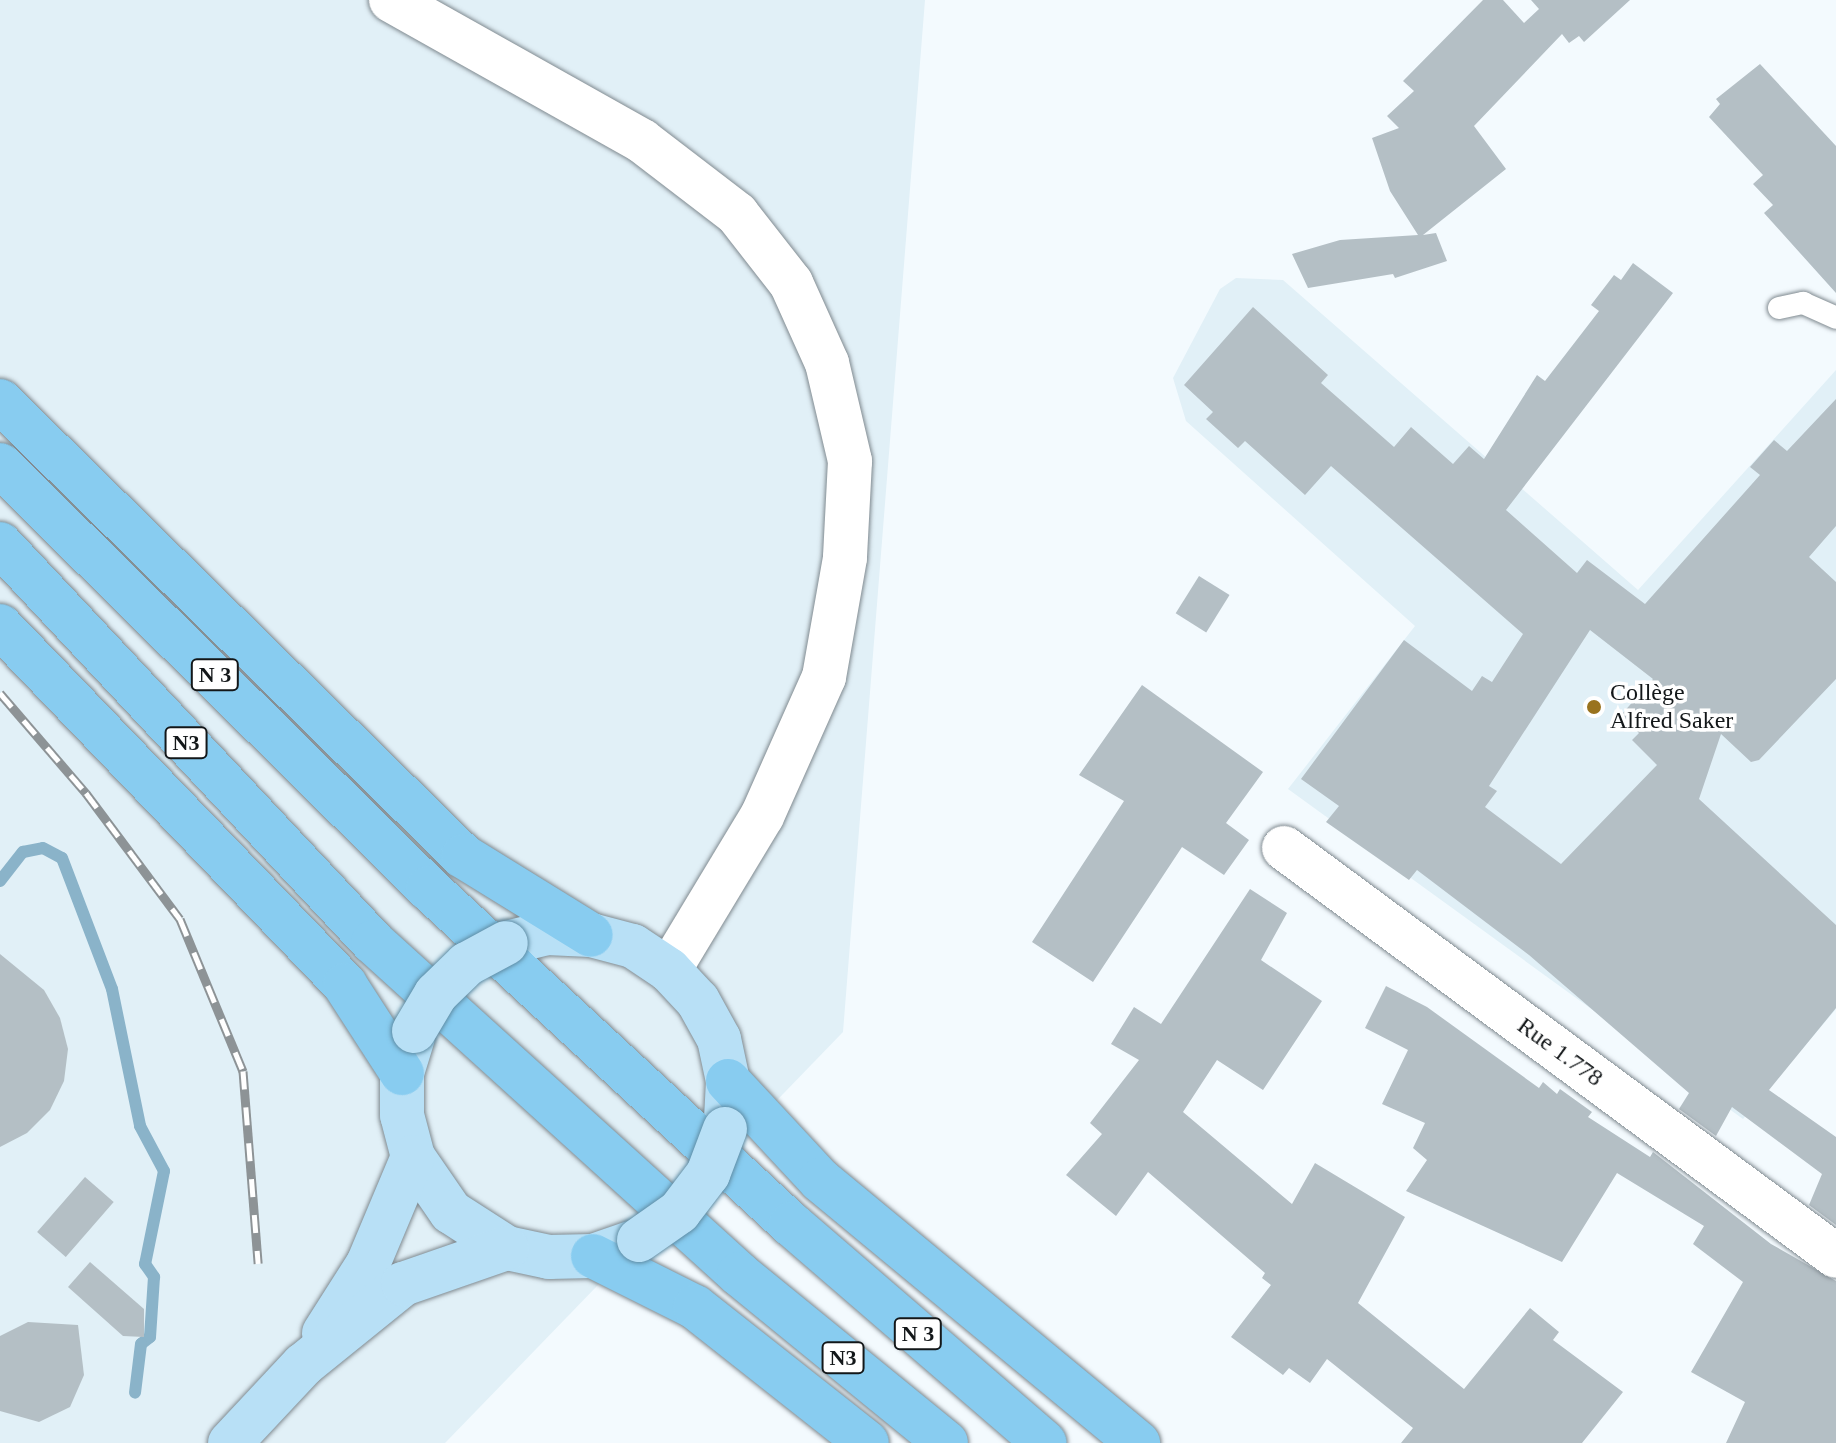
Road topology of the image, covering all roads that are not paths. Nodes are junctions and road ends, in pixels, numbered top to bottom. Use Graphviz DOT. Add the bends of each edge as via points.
graph roads {
  1 [pos="391,0"];
  2 [pos="1779,308"];
  3 [pos="1836,318"];
  4 [pos="0,401"];
  5 [pos="0,465"];
  6 [pos="0,544"];
  7 [pos="0,626"];
  8 [pos="1284,848"];
  9 [pos="591,935"];
  10 [pos="669,970"];
  11 [pos="402,1073"];
  12 [pos="728,1081"];
  13 [pos="413,1157"];
  14 [pos="507,1248"];
  15 [pos="593,1256"];
  16 [pos="1836,1256"];
  17 [pos="303,1365"];
  18 [pos="230,1443"];
  19 [pos="867,1443"];
  20 [pos="946,1443"];
  21 [pos="1045,1443"];
  22 [pos="1138,1443"];
  1 -- 10 [label="street" via="642,141 737,214 791,283 827,363 850,461 845,558 824,677 762,816"];
  2 -- 3 [label="lane" via="1803,303"];
  4 -- 9 [label="highway" via="463,856"];
  5 -- 21 [label="highway, N 3" via="428,888 791,1224"];
  6 -- 20 [label="highway, N3" via="373,942 739,1274"];
  7 -- 11 [label="highway" via="345,985"];
  8 -- 16 [label="street, Rue 1.778"];
  9 -- 10 [label="main road" via="633,946"];
  9 -- 11 [label="main road, bridge" via="547,933 506,943 467,964 436,994 414,1031"];
  10 -- 12 [label="main road" via="705,1013"];
  11 -- 13 [label="main road" via="402,1115"];
  12 -- 15 [label="main road, bridge" via="725,1129 708,1174 679,1212 639,1240"];
  12 -- 22 [label="highway" via="820,1180"];
  13 -- 14 [label="main road" via="451,1212"];
  13 -- 17 [label="main road" via="368,1264"];
  14 -- 15 [label="main road" via="549,1257"];
  14 -- 17 [label="main road" via="403,1284"];
  15 -- 19 [label="highway" via="695,1307"];
  17 -- 18 [label="main road"];
}
